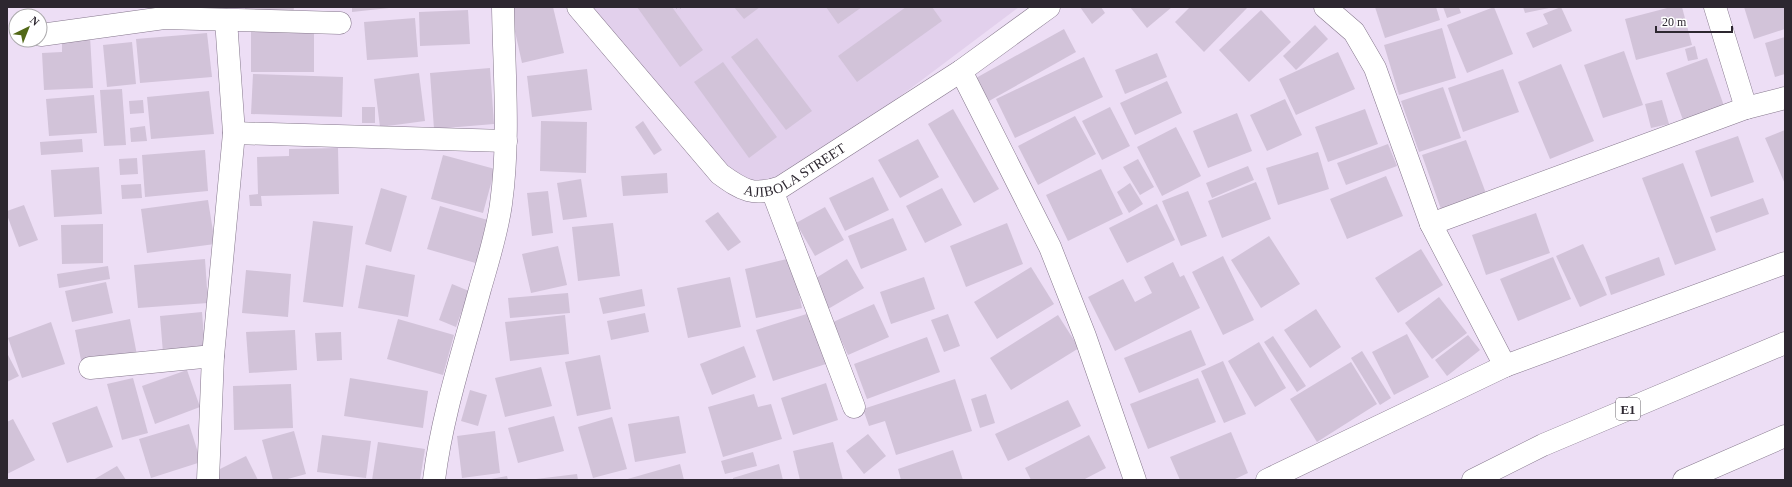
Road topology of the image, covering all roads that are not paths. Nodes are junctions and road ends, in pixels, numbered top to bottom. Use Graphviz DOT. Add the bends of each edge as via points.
graph roads {
  1 [pos="503,7"];
  2 [pos="578,7"];
  3 [pos="1049,7"];
  4 [pos="1326,7"];
  5 [pos="1715,7"];
  6 [pos="226,20"];
  7 [pos="340,23"];
  8 [pos="48,34"];
  9 [pos="961,71"];
  10 [pos="1785,98"];
  11 [pos="1746,108"];
  12 [pos="234,133"];
  13 [pos="506,140"];
  14 [pos="772,190"];
  15 [pos="1431,224"];
  16 [pos="1785,264"];
  17 [pos="1785,344"];
  18 [pos="213,356"];
  19 [pos="1505,366"];
  20 [pos="90,368"];
  21 [pos="854,407"];
  22 [pos="1785,436"];
  23 [pos="208,480"];
  24 [pos="434,480"];
  25 [pos="1135,480"];
  26 [pos="1267,480"];
  27 [pos="1472,480"];
  28 [pos="1684,480"];
  1 -- 13 [label="main road"];
  2 -- 14 [label="main road, AJIBOLA STREET" via="720,174 739,188 754,192"];
  3 -- 9 [label="main road, AJIBOLA STREET"];
  4 -- 15 [label="main road" via="1354,32 1375,68"];
  5 -- 11 [label="main road"];
  6 -- 7 [label="main road"];
  6 -- 8 [label="main road" via="164,18"];
  6 -- 12 [label="main road"];
  9 -- 14 [label="main road, AJIBOLA STREET" via="781,187"];
  9 -- 25 [label="main road" via="1050,247 1085,336"];
  10 -- 11 [label="main road"];
  11 -- 15 [label="main road"];
  12 -- 13 [label="main road"];
  12 -- 18 [label="main road"];
  13 -- 24 [label="main road" via="501,204 493,244 450,397"];
  14 -- 21 [label="main road"];
  15 -- 19 [label="main road"];
  16 -- 19 [label="main road"];
  17 -- 27 [label="main road, E1" via="1543,445"];
  18 -- 20 [label="main road"];
  18 -- 23 [label="main road"];
  19 -- 26 [label="main road"];
  22 -- 28 [label="main road"];
}
